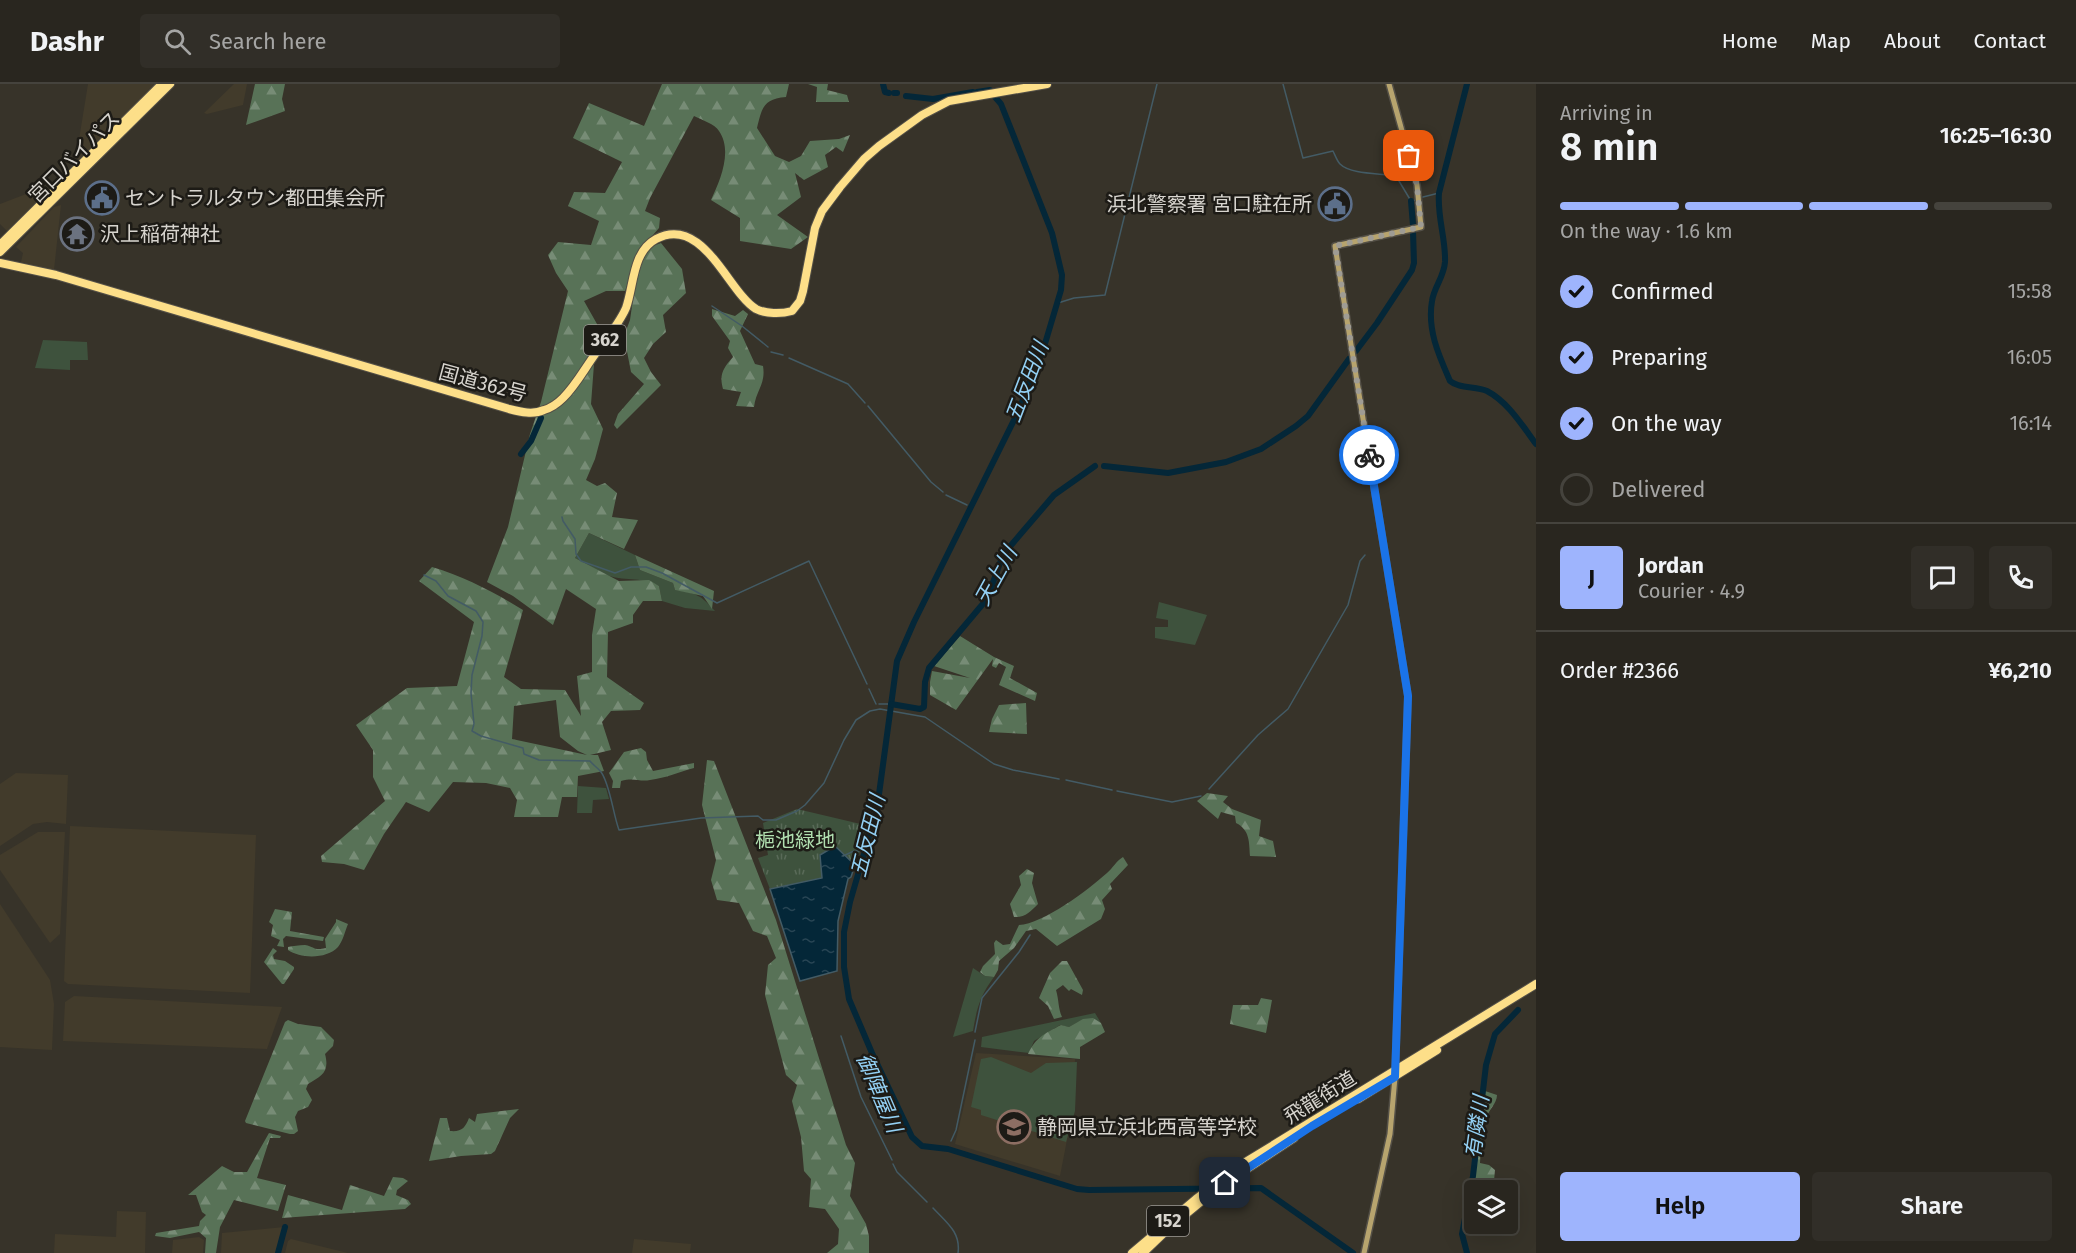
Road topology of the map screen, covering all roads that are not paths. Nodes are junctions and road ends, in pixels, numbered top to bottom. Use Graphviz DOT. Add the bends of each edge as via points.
graph roads {
  1 [pos="162,84"];
  2 [pos="170,84"];
  3 [pos="1047,84"];
  4 [pos="1389,84"];
  5 [pos="0,245"];
  6 [pos="0,252"];
  7 [pos="0,263"];
  8 [pos="1536,984"];
  9 [pos="1536,990"];
  10 [pos="1395,1074"];
  11 [pos="1212,1188"];
  12 [pos="1132,1253"];
  13 [pos="1143,1253"];
  14 [pos="1364,1253"];
  1 -- 5 [label="highway, 宮口バイパス"];
  2 -- 6 [label="highway, 宮口バイパス"];
  3 -- 7 [label="highway, 国道362号 / 362" via="949,101 922,115 872,153 822,211 800,301 792,310 777,313 756,309 711,254 693,241 674,235 655,239 640,256 624,312 592,359 565,396 549,408 533,413"];
  4 -- 10 [label="main road" via="1417,185 1421,227 1335,246 1408,696"];
  8 -- 10 [label="highway, 飛龍街道 / 152"];
  9 -- 10 [label="highway, 飛龍街道 / 152"];
  10 -- 11 [label="highway, 飛龍街道 / 152"];
  10 -- 11 [label="highway, 飛龍街道 / 152" via="1251,1158"];
  10 -- 14 [label="main road" via="1390,1134"];
  11 -- 12 [label="highway, 飛龍街道 / 152"];
  11 -- 13 [label="highway, 飛龍街道 / 152"];
}
